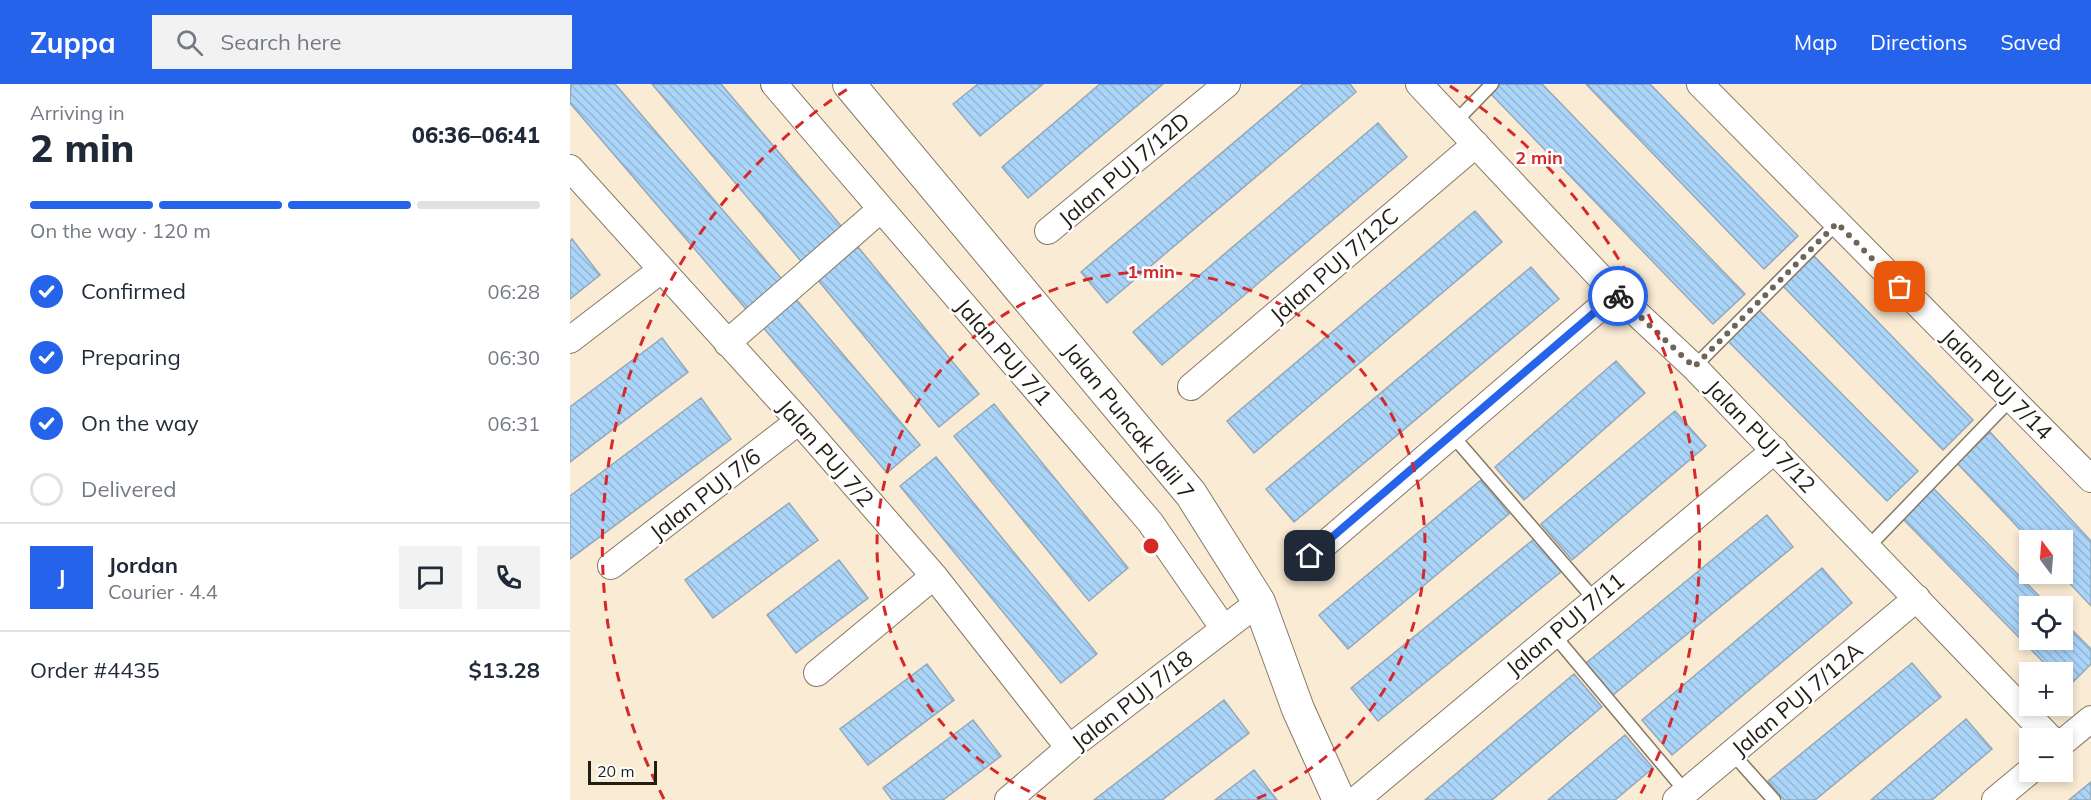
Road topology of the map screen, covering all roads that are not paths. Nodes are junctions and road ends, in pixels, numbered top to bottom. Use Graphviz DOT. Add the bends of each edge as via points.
graph roads {
  1 [pos="774,84"];
  2 [pos="849,84"];
  3 [pos="1227,84"];
  4 [pos="1419,84"];
  5 [pos="1492,84"];
  6 [pos="1700,84"];
  7 [pos="1455,122"];
  8 [pos="1476,144"];
  9 [pos="570,168"];
  10 [pos="881,209"];
  11 [pos="1837,223"];
  12 [pos="1048,231"];
  13 [pos="661,270"];
  14 [pos="1616,294"];
  15 [pos="570,340"];
  16 [pos="727,343"];
  17 [pos="1694,367"];
  18 [pos="1191,387"];
  19 [pos="2011,399"];
  20 [pos="798,421"];
  21 [pos="1452,435"];
  22 [pos="1775,450"];
  23 [pos="2091,479"];
  24 [pos="1868,547"];
  25 [pos="1310,556"];
  26 [pos="611,566"];
  27 [pos="934,576"];
  28 [pos="1917,598"];
  29 [pos="1594,599"];
  30 [pos="1258,602"];
  31 [pos="1224,628"];
  32 [pos="1553,634"];
  33 [pos="817,673"];
  34 [pos="2091,718"];
  35 [pos="2040,728"];
  36 [pos="2073,734"];
  37 [pos="1069,748"];
  38 [pos="1732,753"];
  39 [pos="2019,780"];
  40 [pos="1681,796"];
  41 [pos="1008,800"];
  42 [pos="1339,800"];
  43 [pos="1356,800"];
  44 [pos="1774,800"];
  45 [pos="1995,800"];
  1 -- 10 [label="street, Jalan PUJ 7/1"];
  2 -- 30 [label="street, Jalan Puncak Jalil 7" via="1191,494"];
  3 -- 12 [label="street, Jalan PUJ 7/12D"];
  4 -- 7 [label="street, Jalan PUJ 7/12"];
  5 -- 7 [label="lane"];
  6 -- 11 [label="street, Jalan PUJ 7/14"];
  7 -- 8 [label="street, Jalan PUJ 7/12"];
  8 -- 14 [label="street, Jalan PUJ 7/12"];
  8 -- 18 [label="street, Jalan PUJ 7/12C"];
  9 -- 13 [label="street, Jalan PUJ 7/2"];
  10 -- 16 [label="street"];
  10 -- 31 [label="street, Jalan PUJ 7/1" via="1150,522"];
  11 -- 17 [label="lane"];
  11 -- 19 [label="street, Jalan PUJ 7/14"];
  13 -- 15 [label="street"];
  13 -- 16 [label="street, Jalan PUJ 7/2"];
  14 -- 17 [label="street, Jalan PUJ 7/12"];
  14 -- 21 [label="street"];
  16 -- 20 [label="street, Jalan PUJ 7/2"];
  17 -- 22 [label="street, Jalan PUJ 7/12"];
  19 -- 23 [label="street, Jalan PUJ 7/14"];
  19 -- 24 [label="lane"];
  20 -- 26 [label="street, Jalan PUJ 7/6"];
  20 -- 27 [label="street, Jalan PUJ 7/2"];
  21 -- 25 [label="street"];
  21 -- 29 [label="lane"];
  22 -- 24 [label="street, Jalan PUJ 7/12"];
  22 -- 29 [label="street, Jalan PUJ 7/11"];
  24 -- 28 [label="street, Jalan PUJ 7/12"];
  27 -- 33 [label="street"];
  27 -- 37 [label="street, Jalan PUJ 7/2"];
  28 -- 35 [label="street, Jalan PUJ 7/12"];
  28 -- 38 [label="street, Jalan PUJ 7/12A"];
  29 -- 32 [label="street, Jalan PUJ 7/11"];
  30 -- 31 [label="street, Jalan PUJ 7/18"];
  30 -- 42 [label="street, Jalan Puncak Jalil 7" via="1298,709"];
  31 -- 37 [label="street, Jalan PUJ 7/18"];
  32 -- 40 [label="lane"];
  32 -- 43 [label="street, Jalan PUJ 7/11"];
  34 -- 36 [label="street"];
  37 -- 41 [label="street, Jalan PUJ 7/18"];
  38 -- 40 [label="street, Jalan PUJ 7/12A"];
  38 -- 44 [label="lane"];
  39 -- 45 [label="street"];
}
